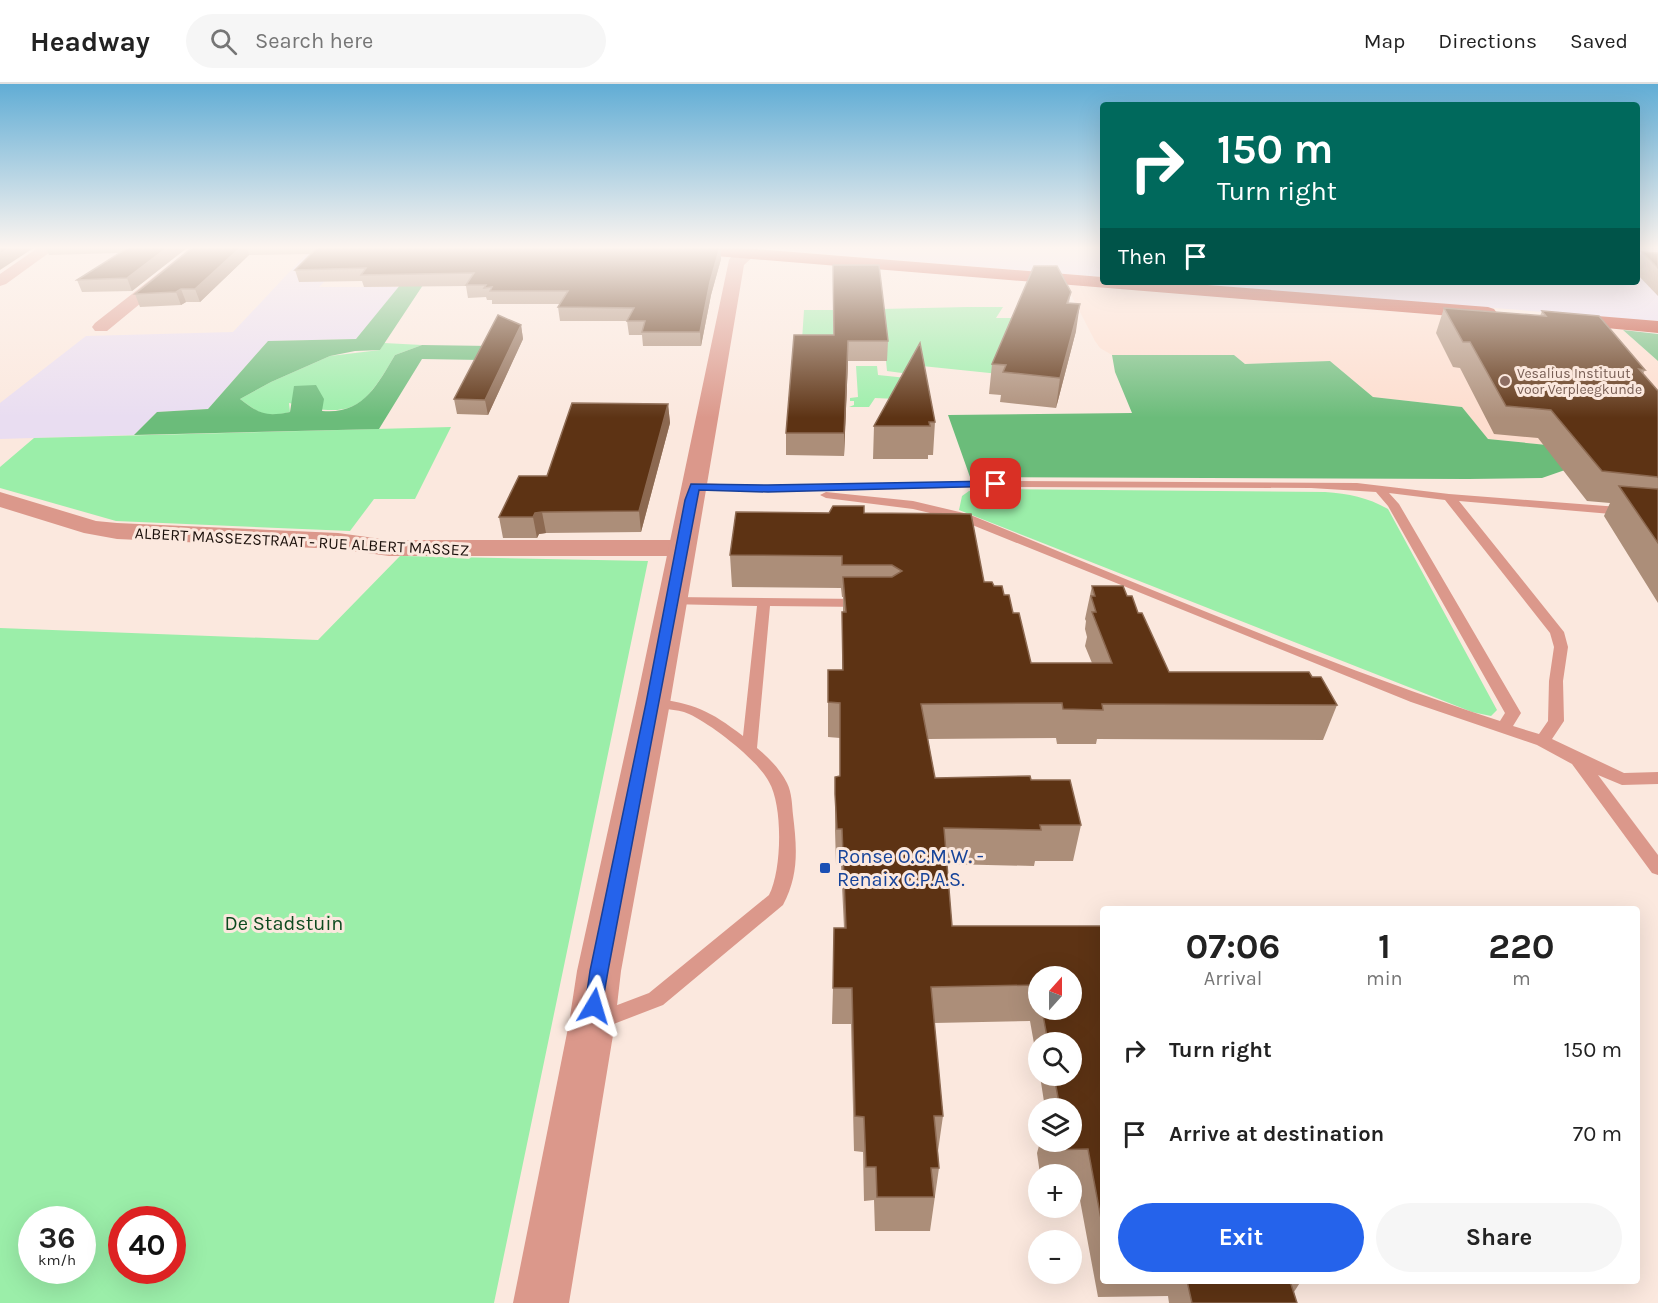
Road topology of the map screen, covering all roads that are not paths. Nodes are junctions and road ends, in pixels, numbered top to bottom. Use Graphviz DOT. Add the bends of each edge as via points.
graph roads {
  1 [pos="130,304"];
  2 [pos="729,304"];
  3 [pos="1377,304"];
  4 [pos="1503,314"];
  5 [pos="1538,317"];
  6 [pos="101,327"];
  7 [pos="1658,327"];
  8 [pos="695,486"];
  9 [pos="768,489"];
  10 [pos="1381,491"];
  11 [pos="950,497"];
  12 [pos="1449,497"];
  13 [pos="0,499"];
  14 [pos="1658,514"];
  15 [pos="681,548"];
  16 [pos="672,601"];
  17 [pos="764,602"];
  18 [pos="880,603"];
  19 [pos="653,703"];
  20 [pos="1503,729"];
  21 [pos="1543,741"];
  22 [pos="749,751"];
  23 [pos="1578,760"];
  24 [pos="1658,778"];
  25 [pos="1658,868"];
  26 [pos="592,1023"];
  27 [pos="541,1303"];
  1 -- 6 [label="street"];
  2 -- 8 [label="street"];
  3 -- 4 [label="main road"];
  5 -- 7 [label="main road"];
  8 -- 9 [label="lane"];
  8 -- 15 [label="street"];
  9 -- 11 [label="lane"];
  9 -- 11 [label="lane"];
  10 -- 11 [label="lane" via="1311,485"];
  10 -- 12 [label="lane"];
  10 -- 20 [label="lane" via="1393,504 1513,713"];
  11 -- 20 [label="lane" via="1055,553 1174,604"];
  12 -- 14 [label="lane"];
  12 -- 21 [label="lane" via="1557,632 1561,646 1556,721"];
  13 -- 15 [label="street, ALBERT MASSEZSTRAAT - RUE ALBERT MASSEZ" via="93,528 117,531 409,548"];
  15 -- 16 [label="street"];
  16 -- 17 [label="lane"];
  16 -- 19 [label="street"];
  17 -- 18 [label="lane"];
  17 -- 22 [label="lane"];
  19 -- 22 [label="lane" via="691,709 712,720"];
  19 -- 26 [label="street"];
  20 -- 21 [label="lane"];
  21 -- 23 [label="lane"];
  22 -- 26 [label="lane" via="779,783 789,864 785,884 776,900 656,999"];
  23 -- 24 [label="lane" via="1622,780"];
  23 -- 25 [label="lane"];
  26 -- 27 [label="street"];
}
